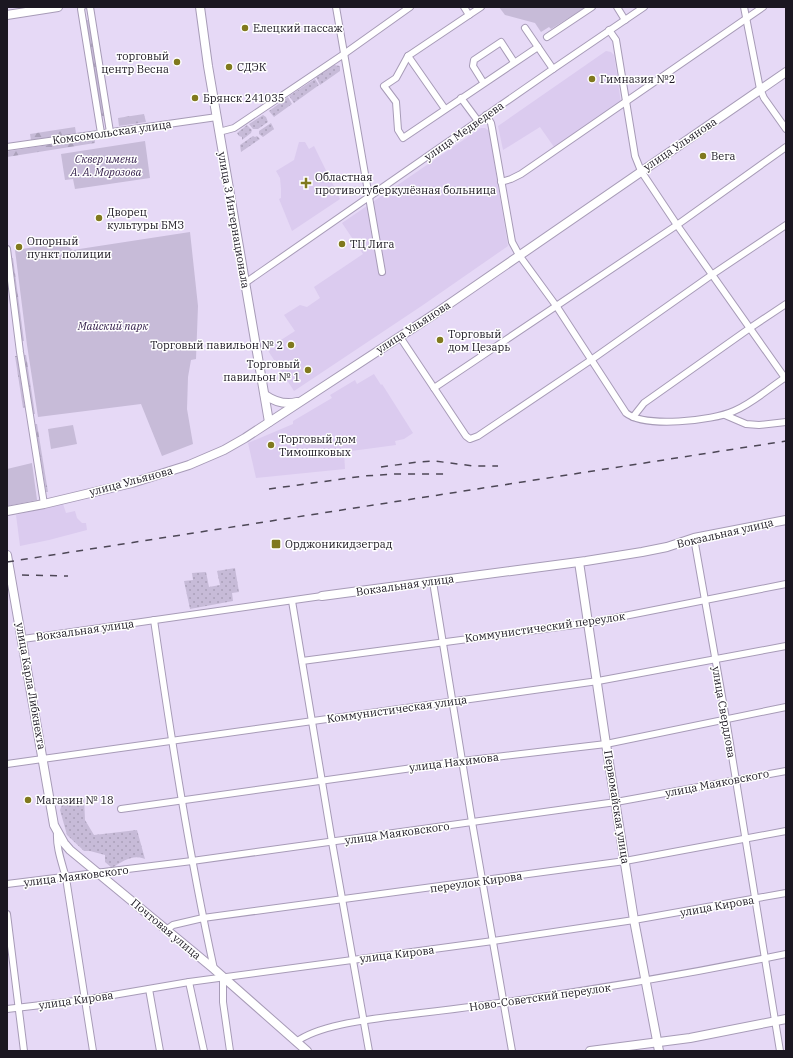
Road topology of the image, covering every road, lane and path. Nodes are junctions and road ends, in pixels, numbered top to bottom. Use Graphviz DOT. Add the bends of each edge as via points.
graph roads {
  1 [pos="58,7"];
  2 [pos="82,7"];
  3 [pos="90,7"];
  4 [pos="200,7"];
  5 [pos="336,7"];
  6 [pos="410,7"];
  7 [pos="464,7"];
  8 [pos="481,7"];
  9 [pos="592,7"];
  10 [pos="617,7"];
  11 [pos="644,7"];
  12 [pos="744,7"];
  13 [pos="763,7"];
  14 [pos="7,15"];
  15 [pos="469,15"];
  16 [pos="746,19"];
  17 [pos="625,20"];
  18 [pos="525,28"];
  19 [pos="609,30"];
  20 [pos="547,37"];
  21 [pos="538,47"];
  22 [pos="344,54"];
  23 [pos="408,56"];
  24 [pos="514,62"];
  25 [pos="553,69"];
  26 [pos="786,72"];
  27 [pos="484,82"];
  28 [pos="760,89"];
  29 [pos="461,98"];
  30 [pos="625,102"];
  31 [pos="444,109"];
  32 [pos="486,115"];
  33 [pos="217,117"];
  34 [pos="478,121"];
  35 [pos="786,129"];
  36 [pos="110,132"];
  37 [pos="220,132"];
  38 [pos="101,133"];
  39 [pos="7,147"];
  40 [pos="786,147"];
  41 [pos="641,171"];
  42 [pos="501,182"];
  43 [pos="368,197"];
  44 [pos="677,225"];
  45 [pos="786,225"];
  46 [pos="7,249"];
  47 [pos="519,255"];
  48 [pos="382,272"];
  49 [pos="713,274"];
  50 [pos="245,283"];
  51 [pos="786,304"];
  52 [pos="556,307"];
  53 [pos="750,328"];
  54 [pos="400,337"];
  55 [pos="591,360"];
  56 [pos="785,377"];
  57 [pos="434,388"];
  58 [pos="264,395"];
  59 [pos="300,402"];
  60 [pos="725,415"];
  61 [pos="633,417"];
  62 [pos="269,422"];
  63 [pos="786,422"];
  64 [pos="44,504"];
  65 [pos="11,510"];
  66 [pos="7,518"];
  67 [pos="786,520"];
  68 [pos="694,538"];
  69 [pos="7,555"];
  70 [pos="579,562"];
  71 [pos="433,582"];
  72 [pos="786,584"];
  73 [pos="322,596"];
  74 [pos="705,600"];
  75 [pos="292,601"];
  76 [pos="154,620"];
  77 [pos="588,623"];
  78 [pos="23,639"];
  79 [pos="443,642"];
  80 [pos="786,646"];
  81 [pos="716,660"];
  82 [pos="302,661"];
  83 [pos="598,681"];
  84 [pos="452,701"];
  85 [pos="786,707"];
  86 [pos="726,719"];
  87 [pos="311,721"];
  88 [pos="172,740"];
  89 [pos="606,744"];
  90 [pos="43,758"];
  91 [pos="462,761"];
  92 [pos="7,764"];
  93 [pos="786,771"];
  94 [pos="321,780"];
  95 [pos="736,780"];
  96 [pos="49,793"];
  97 [pos="183,801"];
  98 [pos="616,802"];
  99 [pos="121,809"];
  100 [pos="472,822"];
  101 [pos="786,831"];
  102 [pos="57,832"];
  103 [pos="746,838"];
  104 [pos="332,842"];
  105 [pos="192,861"];
  106 [pos="625,861"];
  107 [pos="99,873"];
  108 [pos="66,878"];
  109 [pos="483,881"];
  110 [pos="7,884"];
  111 [pos="786,893"];
  112 [pos="755,899"];
  113 [pos="342,900"];
  114 [pos="7,914"];
  115 [pos="203,918"];
  116 [pos="634,920"];
  117 [pos="166,930"];
  118 [pos="493,941"];
  119 [pos="786,954"];
  120 [pos="766,958"];
  121 [pos="352,959"];
  122 [pos="214,969"];
  123 [pos="223,978"];
  124 [pos="646,981"];
  125 [pos="189,982"];
  126 [pos="149,989"];
  127 [pos="84,1000"];
  128 [pos="505,1002"];
  129 [pos="18,1007"];
  130 [pos="7,1009"];
  131 [pos="786,1020"];
  132 [pos="363,1021"];
  133 [pos="775,1022"];
  134 [pos="296,1042"];
  135 [pos="657,1042"];
  136 [pos="24,1051"];
  137 [pos="93,1051"];
  138 [pos="160,1051"];
  139 [pos="204,1051"];
  140 [pos="230,1051"];
  141 [pos="307,1051"];
  142 [pos="369,1051"];
  143 [pos="512,1051"];
  144 [pos="590,1051"];
  145 [pos="659,1051"];
  146 [pos="780,1051"];
  1 -- 14 [label="main road"];
  2 -- 38 [label="street"];
  3 -- 36 [label="street"];
  4 -- 33 [label="main road, улица 3 Интернационала"];
  5 -- 22 [label="street"];
  6 -- 22 [label="street"];
  7 -- 15 [label="street"];
  8 -- 15 [label="street"];
  9 -- 20 [label="street"];
  10 -- 17 [label="street"];
  11 -- 17 [label="street, улица Медведева"];
  12 -- 16 [label="street"];
  13 -- 16 [label="street"];
  15 -- 23 [label="street"];
  16 -- 28 [label="street"];
  16 -- 30 [label="street"];
  17 -- 19 [label="street, улица Медведева"];
  18 -- 21 [label="street"];
  19 -- 25 [label="street, улица Медведева"];
  19 -- 30 [label="street" via="616,40"];
  21 -- 24 [label="street"];
  21 -- 25 [label="street"];
  22 -- 37 [label="street" via="234,128"];
  22 -- 43 [label="street"];
  23 -- 31 [label="street"];
  23 -- 31 [label="street" via="396,78 384,86 396,102 398,130 403,138"];
  24 -- 27 [label="street"];
  24 -- 27 [label="street" via="501,42 474,60 473,66"];
  25 -- 32 [label="street, улица Медведева"];
  26 -- 28 [label="main road, улица Ульянова"];
  27 -- 29 [label="street"];
  28 -- 35 [label="street"];
  28 -- 41 [label="main road, улица Ульянова"];
  29 -- 31 [label="street"];
  29 -- 34 [label="street"];
  30 -- 41 [label="street" via="635,156"];
  30 -- 42 [label="street" via="521,174"];
  32 -- 34 [label="street, улица Медведева"];
  32 -- 42 [label="street" via="491,122"];
  33 -- 36 [label="street, Комсомольская улица"];
  33 -- 37 [label="main road, улица 3 Интернационала"];
  34 -- 43 [label="street, улица Медведева"];
  36 -- 38 [label="street, Комсомольская улица"];
  37 -- 50 [label="main road, улица 3 Интернационала"];
  38 -- 39 [label="street, Комсомольская улица"];
  40 -- 44 [label="street"];
  41 -- 44 [label="street"];
  41 -- 47 [label="main road, улица Ульянова"];
  42 -- 47 [label="street" via="512,242"];
  43 -- 48 [label="street"];
  43 -- 50 [label="street, улица Медведева"];
  44 -- 49 [label="street"];
  44 -- 52 [label="street"];
  45 -- 49 [label="street"];
  46 -- 64 [label="street"];
  47 -- 52 [label="street"];
  47 -- 54 [label="main road, улица Ульянова"];
  49 -- 53 [label="street"];
  49 -- 55 [label="street"];
  50 -- 58 [label="main road, улица 3 Интернационала"];
  51 -- 53 [label="street"];
  52 -- 55 [label="street"];
  52 -- 57 [label="street"];
  53 -- 56 [label="street"];
  53 -- 61 [label="street" via="644,403"];
  54 -- 57 [label="street"];
  54 -- 59 [label="main road, улица Ульянова"];
  55 -- 57 [label="street" via="470,439"];
  55 -- 61 [label="street" via="626,413"];
  56 -- 60 [label="street" via="742,407"];
  58 -- 59 [label="main road" via="279,403"];
  58 -- 62 [label="main road, улица 3 Интернационала"];
  59 -- 62 [label="main road, улица Ульянова"];
  60 -- 61 [label="street" via="668,422"];
  60 -- 63 [label="street" via="746,424"];
  62 -- 64 [label="main road, улица Ульянова" via="224,450 188,465 132,483"];
  64 -- 65 [label="main road, улица Ульянова"];
  65 -- 66 [label="main road"];
  67 -- 68 [label="main road, Вокзальная улица"];
  68 -- 70 [label="main road, Вокзальная улица" via="667,547"];
  68 -- 74 [label="street, улица Свердлова"];
  69 -- 78 [label="main road, улица Карла Либкнехта"];
  70 -- 71 [label="main road, Вокзальная улица"];
  70 -- 77 [label="main road, Первомайская улица"];
  71 -- 73 [label="main road, Вокзальная улица"];
  71 -- 79 [label="street"];
  72 -- 74 [label="street, Коммунистический переулок"];
  73 -- 75 [label="street, Вокзальная улица"];
  74 -- 77 [label="street, Коммунистический переулок"];
  74 -- 81 [label="street, улица Свердлова"];
  75 -- 76 [label="street, Вокзальная улица"];
  75 -- 82 [label="street"];
  76 -- 78 [label="street, Вокзальная улица"];
  76 -- 88 [label="street"];
  77 -- 79 [label="street, Коммунистический переулок"];
  77 -- 83 [label="main road, Первомайская улица"];
  78 -- 90 [label="main road, улица Карла Либкнехта"];
  79 -- 82 [label="street, Коммунистический переулок"];
  79 -- 84 [label="street"];
  80 -- 81 [label="street, Коммунистическая улица"];
  81 -- 83 [label="street, Коммунистическая улица"];
  81 -- 86 [label="street, улица Свердлова"];
  82 -- 87 [label="street"];
  83 -- 84 [label="street, Коммунистическая улица"];
  83 -- 89 [label="main road, Первомайская улица"];
  84 -- 87 [label="street, Коммунистическая улица"];
  84 -- 91 [label="street"];
  85 -- 86 [label="street, улица Нахимова"];
  86 -- 89 [label="street, улица Нахимова"];
  86 -- 95 [label="street, улица Свердлова"];
  87 -- 88 [label="street, Коммунистическая улица"];
  87 -- 94 [label="street"];
  88 -- 90 [label="street, Коммунистическая улица"];
  88 -- 97 [label="street"];
  89 -- 91 [label="street, улица Нахимова"];
  89 -- 98 [label="main road, Первомайская улица"];
  90 -- 92 [label="street, Коммунистическая улица"];
  90 -- 96 [label="main road, улица Карла Либкнехта"];
  91 -- 94 [label="street, улица Нахимова"];
  91 -- 100 [label="street"];
  93 -- 95 [label="street, улица Маяковского"];
  94 -- 97 [label="street, улица Нахимова"];
  94 -- 104 [label="street"];
  95 -- 98 [label="street, улица Маяковского"];
  95 -- 103 [label="street, улица Свердлова"];
  96 -- 102 [label="main road, Почтовая улица"];
  97 -- 99 [label="street, улица Нахимова"];
  97 -- 105 [label="street"];
  98 -- 100 [label="street, улица Маяковского"];
  98 -- 106 [label="main road, Первомайская улица"];
  100 -- 104 [label="street, улица Маяковского"];
  100 -- 109 [label="street"];
  101 -- 103 [label="street, переулок Кирова"];
  102 -- 107 [label="main road, Почтовая улица" via="70,850"];
  102 -- 108 [label="street"];
  103 -- 106 [label="street, переулок Кирова"];
  103 -- 112 [label="street, улица Свердлова"];
  104 -- 105 [label="street, улица Маяковского"];
  104 -- 113 [label="street"];
  105 -- 107 [label="street, улица Маяковского"];
  105 -- 115 [label="street"];
  106 -- 109 [label="street, переулок Кирова"];
  106 -- 116 [label="main road, Первомайская улица"];
  107 -- 108 [label="street, улица Маяковского"];
  107 -- 117 [label="main road, Почтовая улица"];
  108 -- 110 [label="street, улица Маяковского"];
  108 -- 127 [label="street"];
  109 -- 113 [label="street, переулок Кирова"];
  109 -- 118 [label="street"];
  111 -- 112 [label="street, улица Кирова"];
  112 -- 116 [label="street, улица Кирова"];
  112 -- 120 [label="street, улица Свердлова"];
  113 -- 115 [label="street, переулок Кирова"];
  113 -- 121 [label="street"];
  114 -- 129 [label="street"];
  115 -- 117 [label="street, переулок Кирова" via="173,925"];
  115 -- 122 [label="street"];
  116 -- 118 [label="street, улица Кирова"];
  116 -- 124 [label="main road, Первомайская улица"];
  117 -- 122 [label="main road, Почтовая улица"];
  118 -- 121 [label="street, улица Кирова"];
  118 -- 128 [label="street"];
  119 -- 120 [label="street, Ново-Советский переулок"];
  120 -- 124 [label="street, Ново-Советский переулок"];
  120 -- 133 [label="street, улица Свердлова"];
  121 -- 123 [label="street, улица Кирова"];
  121 -- 132 [label="street"];
  122 -- 123 [label="main road, Почтовая улица"];
  123 -- 125 [label="street, улица Кирова"];
  123 -- 134 [label="main road, Почтовая улица"];
  123 -- 140 [label="street" via="223,1002"];
  124 -- 128 [label="street, Ново-Советский переулок"];
  124 -- 135 [label="main road, Первомайская улица"];
  125 -- 126 [label="street, улица Кирова"];
  125 -- 139 [label="street"];
  126 -- 127 [label="street, улица Кирова"];
  126 -- 138 [label="street"];
  127 -- 129 [label="street, улица Кирова"];
  127 -- 137 [label="street"];
  128 -- 132 [label="street, Ново-Советский переулок"];
  128 -- 143 [label="street"];
  129 -- 130 [label="street, улица Кирова"];
  129 -- 136 [label="street"];
  131 -- 133 [label="main road"];
  132 -- 134 [label="street, Ново-Советский переулок" via="316,1031"];
  132 -- 142 [label="street"];
  133 -- 135 [label="main road"];
  133 -- 146 [label="street, улица Свердлова"];
  134 -- 141 [label="main road, Почтовая улица"];
  135 -- 144 [label="main road"];
  135 -- 145 [label="main road, Первомайская улица"];
}
